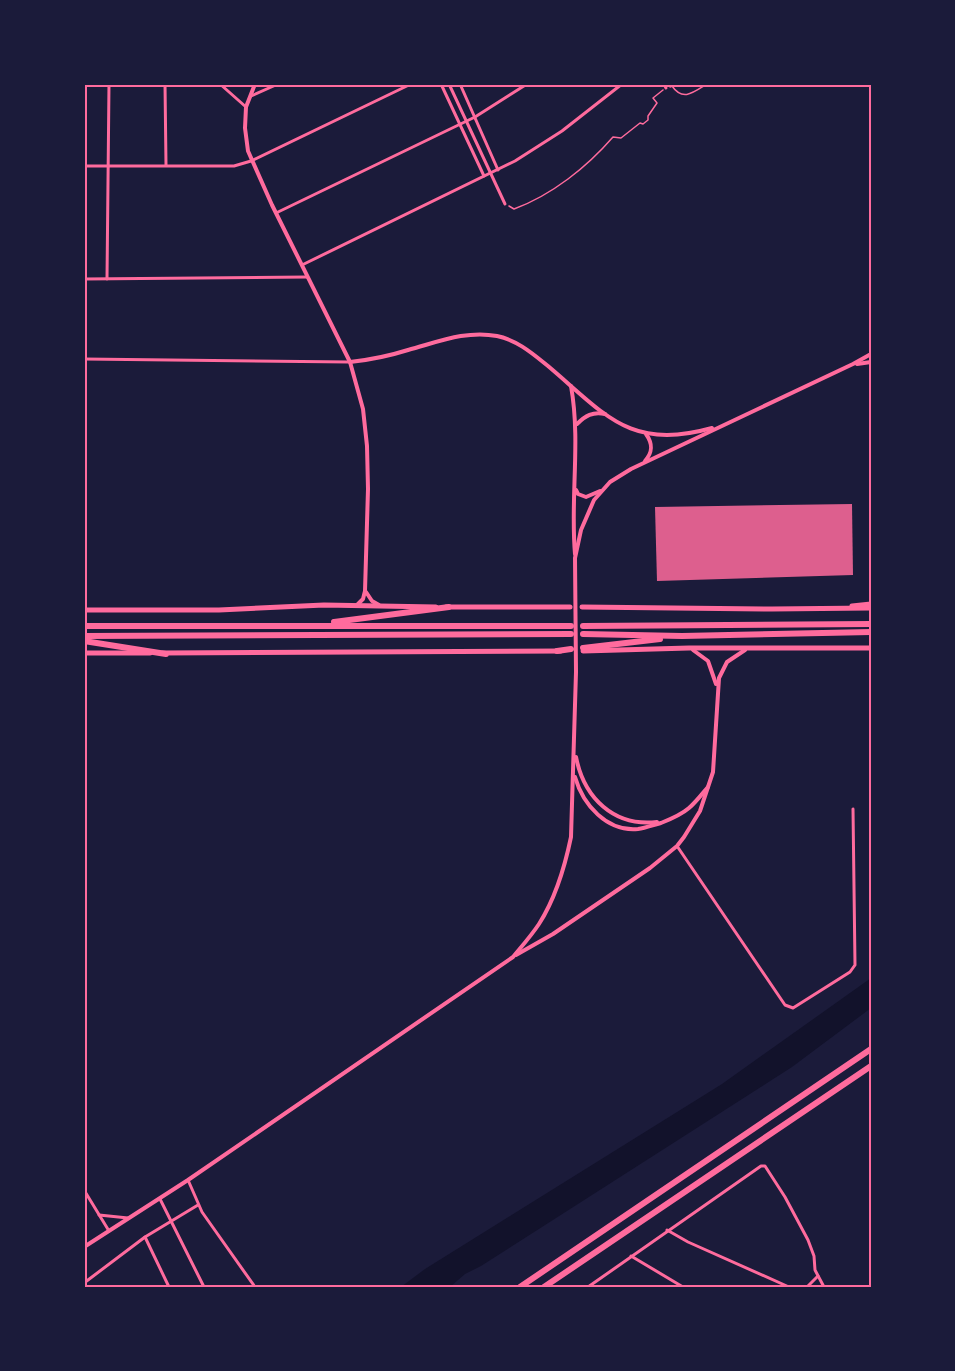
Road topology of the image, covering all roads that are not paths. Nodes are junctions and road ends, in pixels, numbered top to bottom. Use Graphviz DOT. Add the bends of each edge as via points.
graph roads {
  1 [pos="109,84"];
  2 [pos="165,84"];
  3 [pos="220,84"];
  4 [pos="255,84"];
  5 [pos="275,84"];
  6 [pos="411,84"];
  7 [pos="441,84"];
  8 [pos="449,84"];
  9 [pos="460,84"];
  10 [pos="527,84"];
  11 [pos="622,84"];
  12 [pos="249,97"];
  13 [pos="246,108"];
  14 [pos="475,117"];
  15 [pos="467,121"];
  16 [pos="460,124"];
  17 [pos="251,161"];
  18 [pos="166,165"];
  19 [pos="84,166"];
  20 [pos="109,166"];
  21 [pos="498,170"];
  22 [pos="490,174"];
  23 [pos="484,176"];
  24 [pos="505,204"];
  25 [pos="276,213"];
  26 [pos="302,265"];
  27 [pos="308,277"];
  28 [pos="84,279"];
  29 [pos="106,279"];
  30 [pos="871,354"];
  31 [pos="84,359"];
  32 [pos="350,362"];
  33 [pos="871,362"];
  34 [pos="853,364"];
  35 [pos="571,386"];
  36 [pos="605,414"];
  37 [pos="577,425"];
  38 [pos="722,426"];
  39 [pos="646,434"];
  40 [pos="643,464"];
  41 [pos="574,487"];
  42 [pos="602,489"];
  43 [pos="575,558"];
  44 [pos="366,591"];
  45 [pos="357,605"];
  46 [pos="380,606"];
  47 [pos="871,606"];
  48 [pos="449,607"];
  49 [pos="570,607"];
  50 [pos="582,607"];
  51 [pos="84,610"];
  52 [pos="871,624"];
  53 [pos="314,625"];
  54 [pos="84,626"];
  55 [pos="571,626"];
  56 [pos="582,626"];
  57 [pos="871,632"];
  58 [pos="571,634"];
  59 [pos="583,634"];
  60 [pos="84,636"];
  61 [pos="682,636"];
  62 [pos="84,641"];
  63 [pos="689,648"];
  64 [pos="748,648"];
  65 [pos="871,648"];
  66 [pos="571,650"];
  67 [pos="583,650"];
  68 [pos="557,651"];
  69 [pos="84,653"];
  70 [pos="166,654"];
  71 [pos="717,686"];
  72 [pos="574,748"];
  73 [pos="574,769"];
  74 [pos="710,784"];
  75 [pos="853,809"];
  76 [pos="666,821"];
  77 [pos="677,846"];
  78 [pos="513,957"];
  79 [pos="871,1049"];
  80 [pos="871,1066"];
  81 [pos="188,1180"];
  82 [pos="84,1190"];
  83 [pos="160,1198"];
  84 [pos="198,1205"];
  85 [pos="99,1215"];
  86 [pos="128,1218"];
  87 [pos="171,1221"];
  88 [pos="109,1230"];
  89 [pos="667,1230"];
  90 [pos="145,1237"];
  91 [pos="84,1247"];
  92 [pos="632,1256"];
  93 [pos="818,1276"];
  94 [pos="84,1282"];
  95 [pos="169,1287"];
  96 [pos="204,1287"];
  97 [pos="255,1287"];
  98 [pos="520,1287"];
  99 [pos="543,1287"];
  100 [pos="588,1287"];
  101 [pos="683,1287"];
  102 [pos="789,1287"];
  103 [pos="807,1287"];
  104 [pos="824,1287"];
  1 -- 20 [label="street"];
  2 -- 18 [label="street"];
  3 -- 13 [label="street"];
  4 -- 12 [label="street"];
  5 -- 12 [label="street"];
  6 -- 17 [label="street"];
  7 -- 16 [label="street"];
  8 -- 15 [label="street"];
  9 -- 14 [label="street"];
  10 -- 14 [label="street"];
  11 -- 21 [label="street" via="536,148"];
  12 -- 13 [label="street"];
  13 -- 17 [label="street" via="245,135"];
  14 -- 15 [label="street"];
  14 -- 21 [label="street"];
  15 -- 16 [label="street"];
  15 -- 22 [label="street"];
  16 -- 23 [label="street"];
  16 -- 25 [label="street"];
  17 -- 18 [label="street" via="234,165"];
  17 -- 25 [label="street"];
  18 -- 20 [label="street"];
  19 -- 20 [label="street"];
  20 -- 29 [label="street"];
  21 -- 22 [label="street"];
  22 -- 23 [label="street"];
  22 -- 24 [label="street"];
  23 -- 26 [label="street"];
  25 -- 26 [label="street"];
  26 -- 27 [label="street"];
  27 -- 29 [label="street"];
  27 -- 32 [label="street"];
  28 -- 29 [label="street"];
  30 -- 34 [label="street"];
  31 -- 32 [label="street"];
  32 -- 35 [label="street" via="455,336 488,335 514,342"];
  32 -- 44 [label="street" via="366,437"];
  33 -- 34 [label="street"];
  34 -- 38 [label="street"];
  35 -- 36 [label="street"];
  35 -- 37 [label="street"];
  36 -- 37 [label="street" via="593,413"];
  36 -- 39 [label="street" via="628,429"];
  37 -- 41 [label="street"];
  38 -- 39 [label="street" via="691,434"];
  38 -- 40 [label="street"];
  39 -- 40 [label="street" via="652,447"];
  40 -- 42 [label="street"];
  41 -- 42 [label="street" via="586,497"];
  41 -- 43 [label="street"];
  42 -- 43 [label="street" via="585,519"];
  43 -- 72 [label="street"];
  44 -- 45 [label="street"];
  44 -- 46 [label="street"];
  45 -- 46 [label="highway"];
  45 -- 51 [label="highway"];
  46 -- 48 [label="highway"];
  47 -- 50 [label="highway"];
  48 -- 49 [label="highway"];
  48 -- 53 [label="highway"];
  52 -- 56 [label="highway"];
  53 -- 54 [label="highway"];
  53 -- 55 [label="highway"];
  57 -- 61 [label="highway"];
  58 -- 60 [label="highway"];
  59 -- 61 [label="highway"];
  61 -- 67 [label="highway"];
  62 -- 70 [label="highway"];
  63 -- 64 [label="highway"];
  63 -- 67 [label="highway"];
  63 -- 71 [label="street" via="708,661"];
  64 -- 65 [label="highway"];
  64 -- 71 [label="street" via="727,662"];
  66 -- 68 [label="highway"];
  68 -- 70 [label="highway"];
  69 -- 70 [label="highway"];
  71 -- 74 [label="street"];
  72 -- 73 [label="street"];
  72 -- 76 [label="street" via="582,780 606,810 633,821"];
  73 -- 76 [label="street" via="583,796 607,821 635,829"];
  73 -- 78 [label="street" via="573,822 567,854 546,912"];
  74 -- 76 [label="street" via="688,808"];
  74 -- 77 [label="street" via="697,818"];
  75 -- 77 [label="street" via="855,965 793,1008 785,1005"];
  77 -- 78 [label="street" via="585,913"];
  78 -- 81 [label="street"];
  79 -- 98 [label="highway"];
  80 -- 99 [label="highway"];
  81 -- 83 [label="street"];
  81 -- 84 [label="street"];
  82 -- 85 [label="street"];
  83 -- 86 [label="street"];
  83 -- 87 [label="street"];
  84 -- 87 [label="street"];
  84 -- 97 [label="street"];
  85 -- 86 [label="street"];
  85 -- 88 [label="street"];
  86 -- 88 [label="street"];
  87 -- 90 [label="street"];
  87 -- 96 [label="street"];
  88 -- 91 [label="street"];
  89 -- 92 [label="street"];
  89 -- 93 [label="street" via="765,1166 808,1240"];
  89 -- 102 [label="street"];
  90 -- 94 [label="street"];
  90 -- 95 [label="street"];
  92 -- 100 [label="street"];
  92 -- 101 [label="street"];
  93 -- 103 [label="street"];
  93 -- 104 [label="street"];
}
